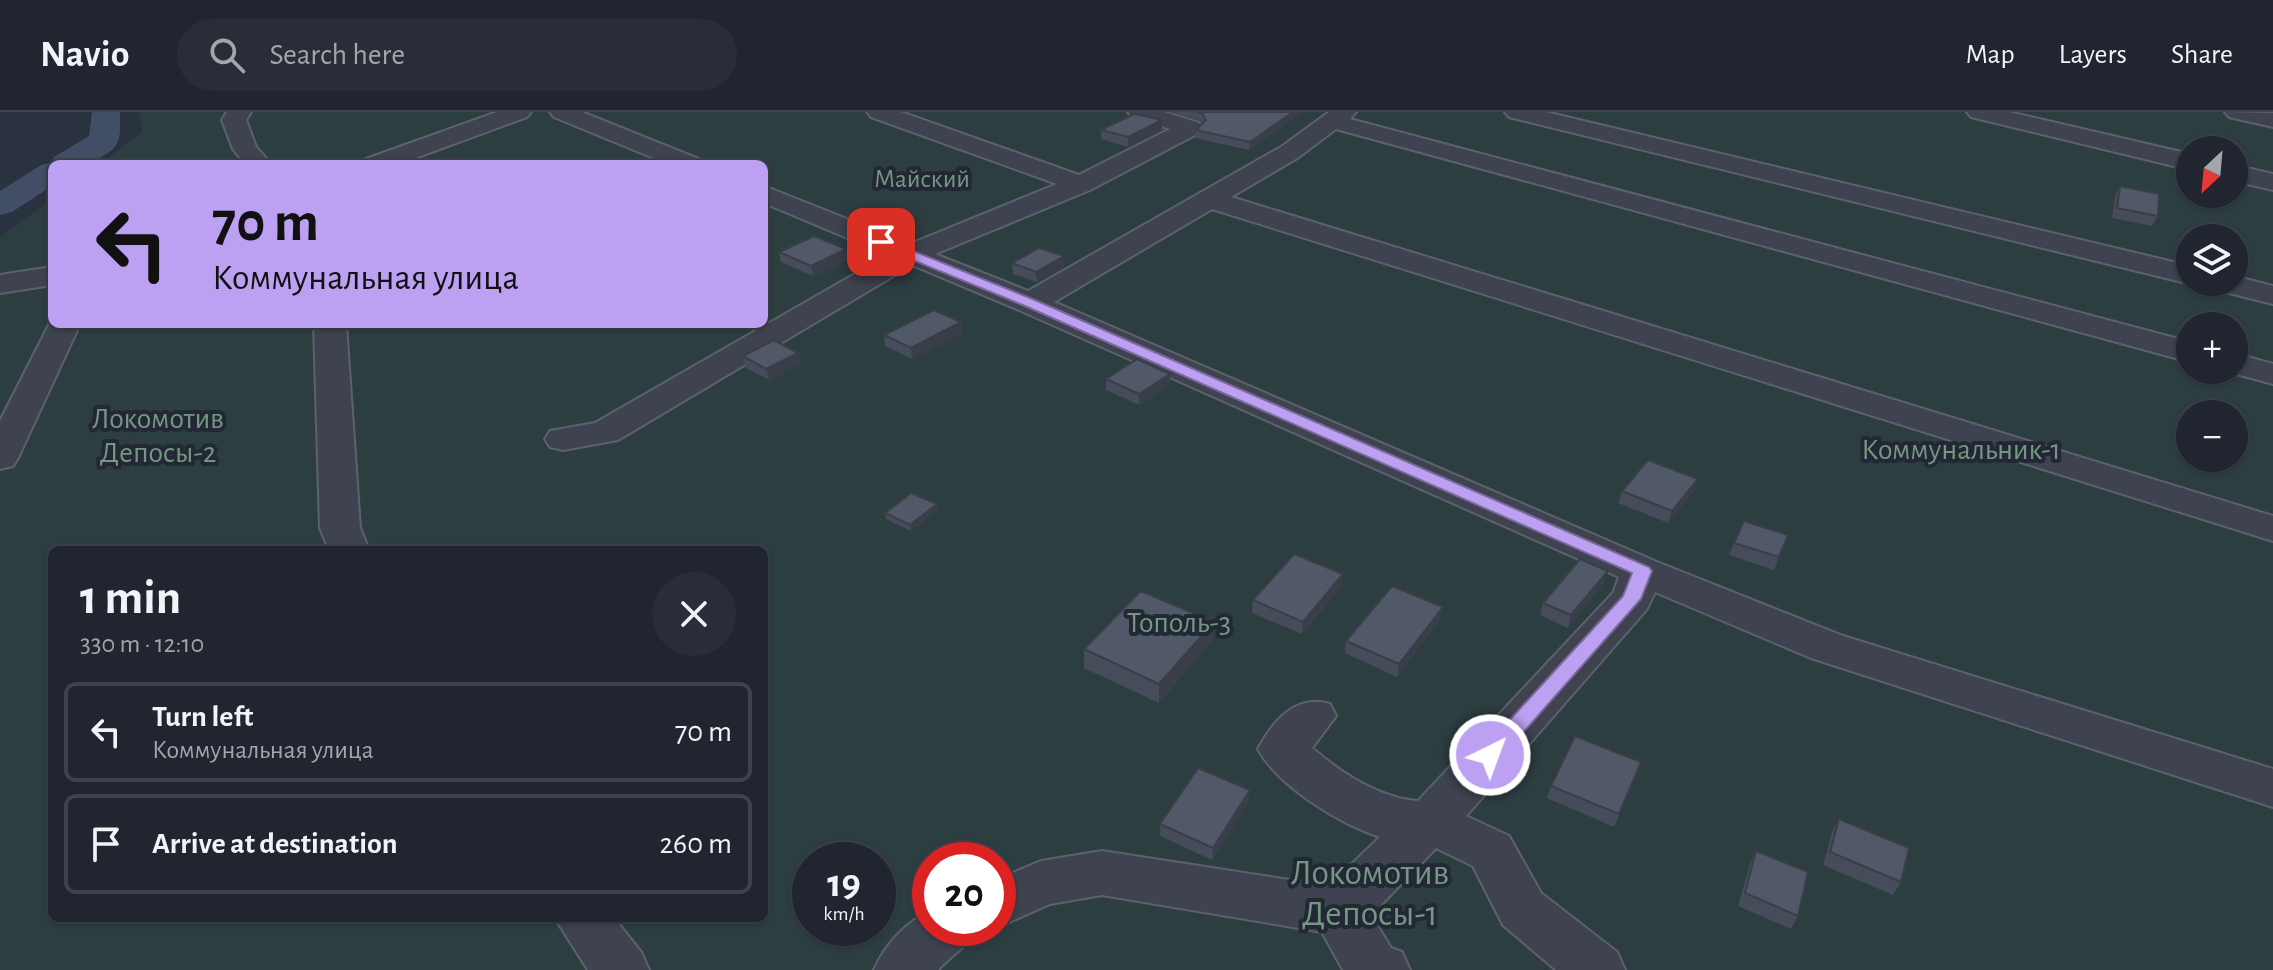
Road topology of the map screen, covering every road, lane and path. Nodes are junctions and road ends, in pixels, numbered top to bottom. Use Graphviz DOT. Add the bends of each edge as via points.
graph roads {
  1 [pos="239,112"];
  2 [pos="519,112"];
  3 [pos="562,112"];
  4 [pos="879,112"];
  5 [pos="1140,112"];
  6 [pos="1517,112"];
  7 [pos="1979,112"];
  8 [pos="2237,112"];
  9 [pos="1338,117"];
  10 [pos="2273,120"];
  11 [pos="2176,159"];
  12 [pos="255,160"];
  13 [pos="386,160"];
  14 [pos="680,160"];
  15 [pos="2248,176"];
  16 [pos="2273,182"];
  17 [pos="1081,184"];
  18 [pos="768,196"];
  19 [pos="1209,199"];
  20 [pos="910,254"];
  21 [pos="2176,272"];
  22 [pos="48,277"];
  23 [pos="0,284"];
  24 [pos="2248,289"];
  25 [pos="2273,295"];
  26 [pos="1030,303"];
  27 [pos="62,328"];
  28 [pos="330,328"];
  29 [pos="2176,348"];
  30 [pos="2248,367"];
  31 [pos="2273,374"];
  32 [pos="563,439"];
  33 [pos="0,458"];
  34 [pos="2273,529"];
  35 [pos="347,546"];
  36 [pos="1642,571"];
  37 [pos="1313,716"];
  38 [pos="2273,788"];
  39 [pos="1430,822"];
  40 [pos="1016,895"];
  41 [pos="1339,911"];
  42 [pos="585,922"];
  43 [pos="924,946"];
  44 [pos="621,970"];
  45 [pos="902,970"];
  46 [pos="1382,970"];
  47 [pos="1597,970"];
  1 -- 12 [label="lane" via="234,120"];
  2 -- 13 [label="lane"];
  3 -- 14 [label="lane"];
  4 -- 17 [label="lane"];
  5 -- 17 [label="lane" via="1191,128"];
  6 -- 21 [label="lane"];
  7 -- 11 [label="lane"];
  8 -- 10 [label="lane"];
  9 -- 19 [label="lane"];
  9 -- 29 [label="lane"];
  15 -- 16 [label="lane"];
  17 -- 20 [label="lane"];
  18 -- 20 [label="lane"];
  19 -- 26 [label="lane"];
  19 -- 34 [label="lane"];
  20 -- 26 [label="lane"];
  20 -- 32 [label="lane" via="605,432"];
  22 -- 23 [label="lane"];
  24 -- 25 [label="lane"];
  26 -- 36 [label="lane"];
  27 -- 33 [label="lane"];
  28 -- 35 [label="lane" via="340,528"];
  30 -- 31 [label="lane"];
  36 -- 38 [label="lane" via="1827,647"];
  36 -- 39 [label="lane" via="1632,599"];
  37 -- 39 [label="lane" via="1282,749 1316,780 1387,819"];
  39 -- 41 [label="lane"];
  39 -- 47 [label="lane" via="1491,851 1522,909"];
  40 -- 41 [label="lane" via="1041,883 1102,873"];
  41 -- 46 [label="lane" via="1371,966"];
  42 -- 44 [label="lane"];
  43 -- 45 [label="lane"];
}
